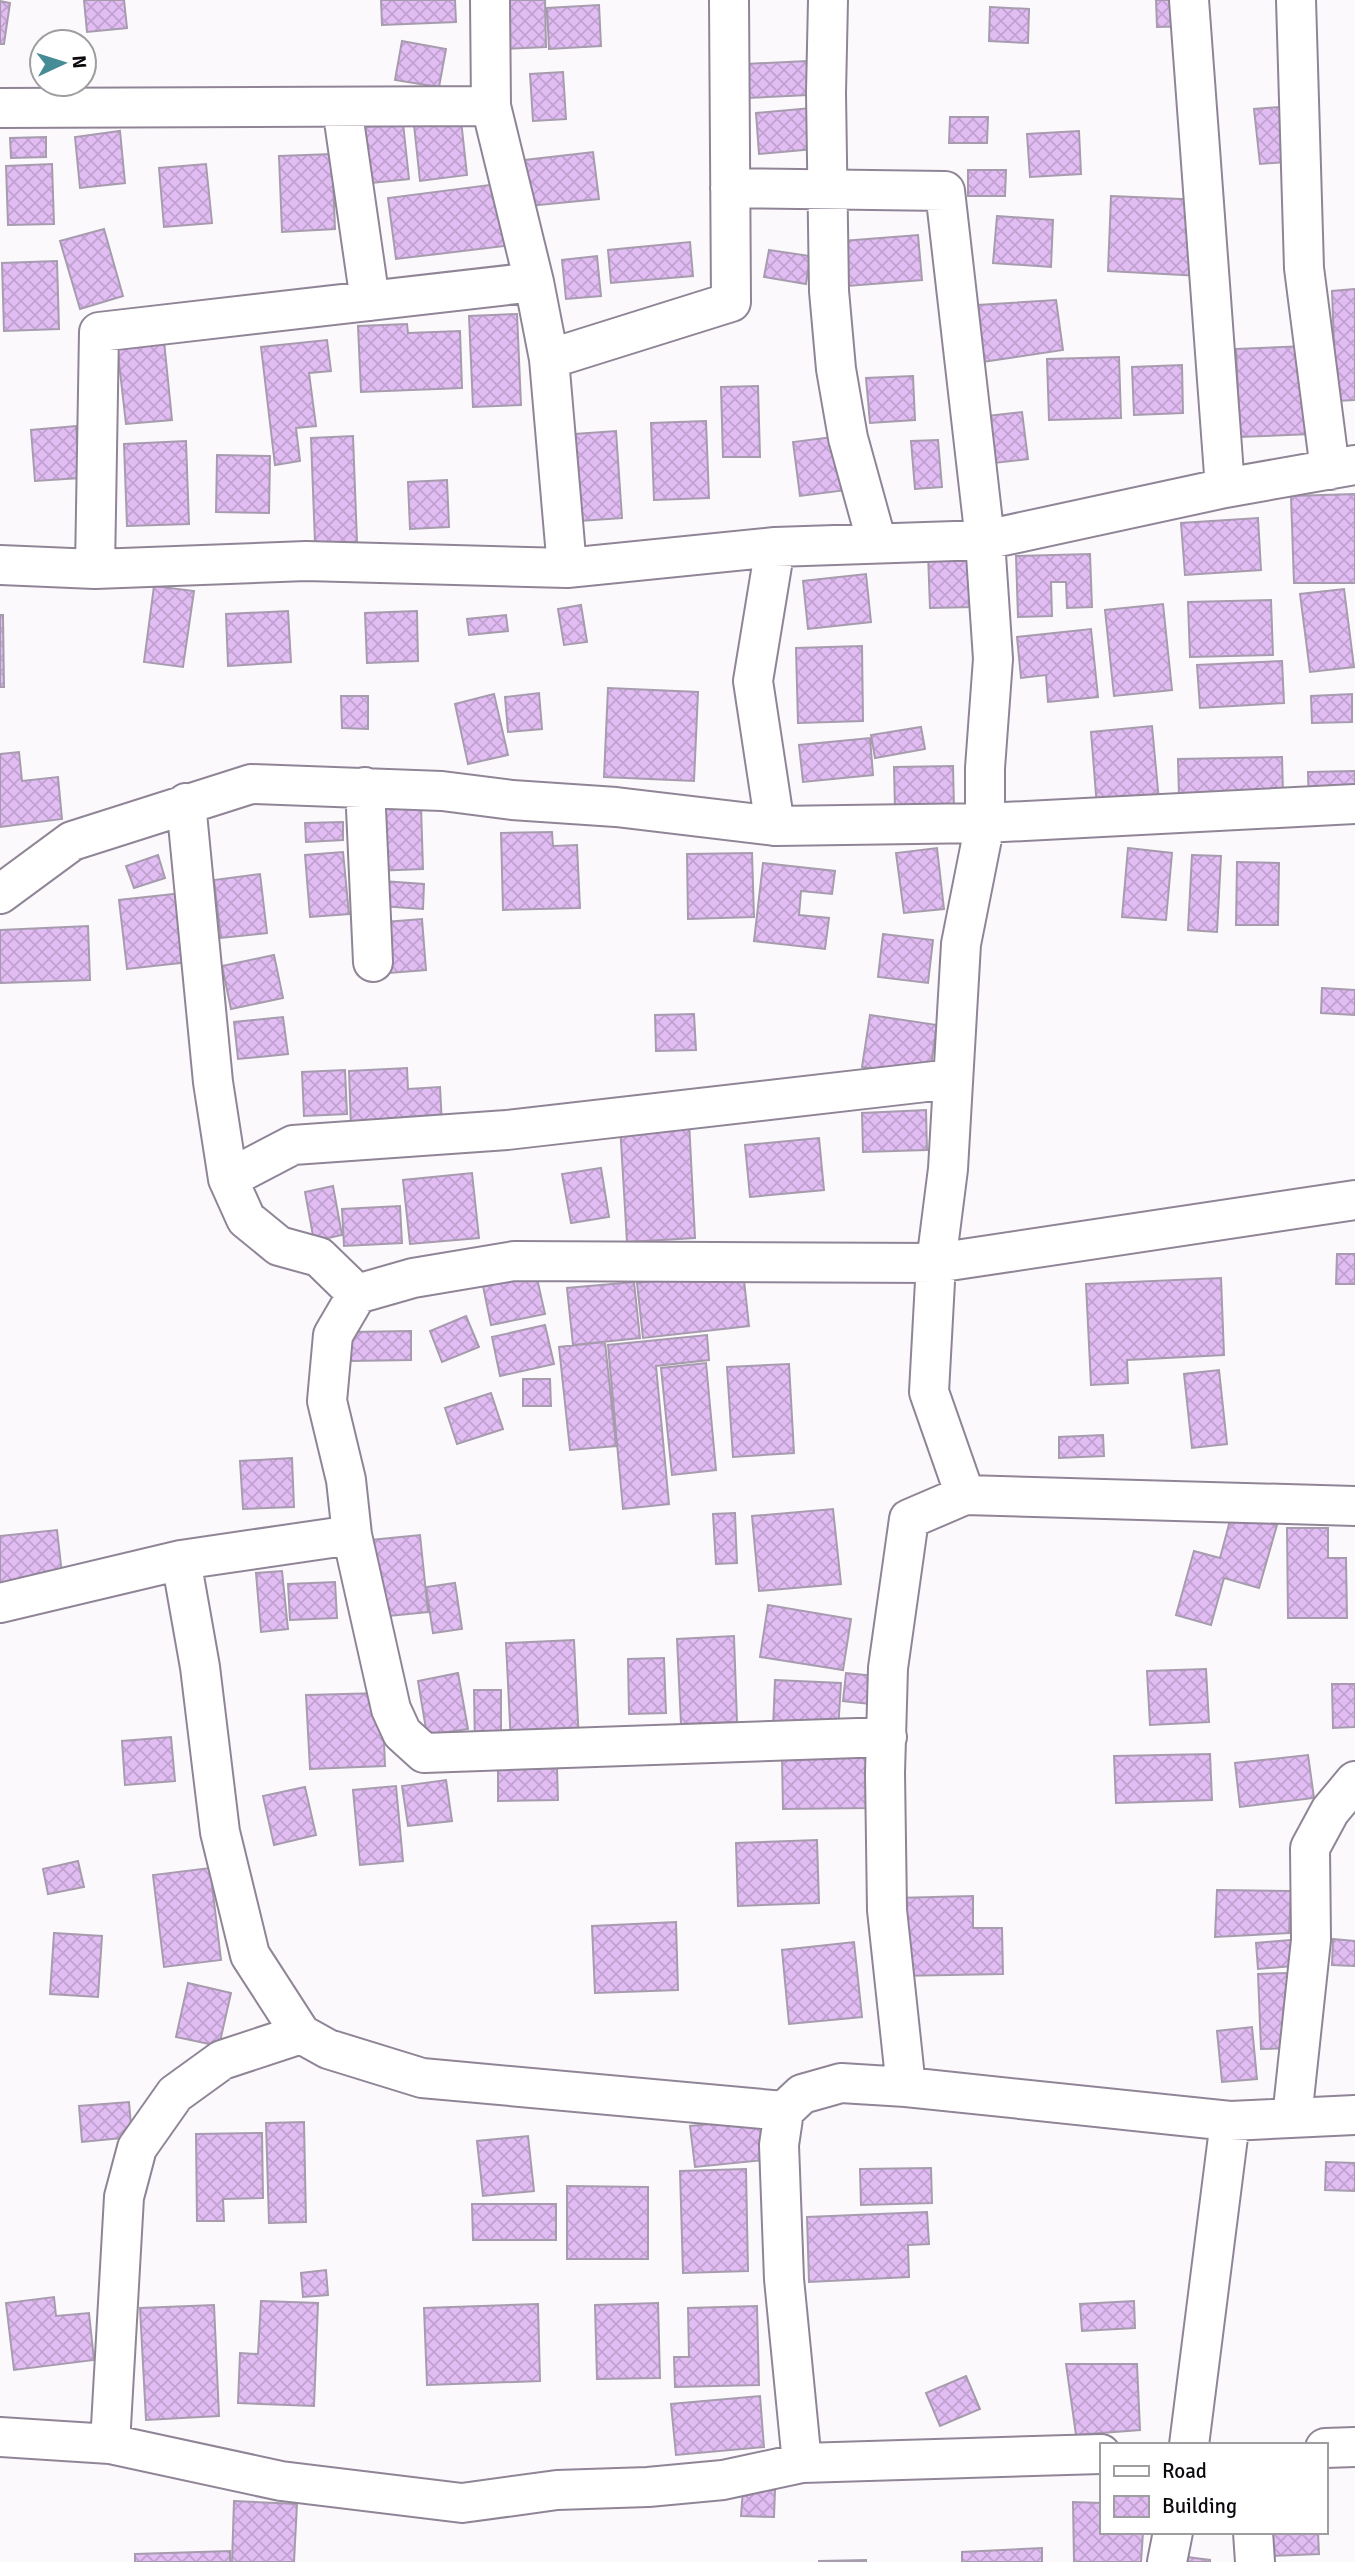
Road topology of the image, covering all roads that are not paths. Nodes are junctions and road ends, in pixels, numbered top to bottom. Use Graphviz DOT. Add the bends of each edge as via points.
graph roads {
  1 [pos="490,0"];
  2 [pos="729,0"];
  3 [pos="828,0"];
  4 [pos="1189,0"];
  5 [pos="1296,0"];
  6 [pos="491,106"];
  7 [pos="342,107"];
  8 [pos="0,108"];
  9 [pos="829,187"];
  10 [pos="730,188"];
  11 [pos="534,282"];
  12 [pos="370,301"];
  13 [pos="549,359"];
  14 [pos="1343,468"];
  15 [pos="1225,488"];
  16 [pos="985,540"];
  17 [pos="877,543"];
  18 [pos="775,547"];
  19 [pos="0,565"];
  20 [pos="567,568"];
  21 [pos="95,569"];
  22 [pos="365,787"];
  23 [pos="186,803"];
  24 [pos="1355,804"];
  25 [pos="985,823"];
  26 [pos="775,826"];
  27 [pos="0,894"];
  28 [pos="373,962"];
  29 [pos="952,1079"];
  30 [pos="228,1179"];
  31 [pos="1355,1200"];
  32 [pos="936,1263"];
  33 [pos="357,1294"];
  34 [pos="965,1495"];
  35 [pos="1355,1506"];
  36 [pos="352,1535"];
  37 [pos="181,1560"];
  38 [pos="0,1603"];
  39 [pos="887,1737"];
  40 [pos="1355,1781"];
  41 [pos="300,2034"];
  42 [pos="906,2087"];
  43 [pos="784,2111"];
  44 [pos="1355,2115"];
  45 [pos="1292,2118"];
  46 [pos="1230,2121"];
  47 [pos="0,2437"];
  48 [pos="1189,2443"];
  49 [pos="110,2444"];
  50 [pos="1355,2447"];
  51 [pos="1327,2448"];
  52 [pos="1100,2454"];
  53 [pos="802,2463"];
  54 [pos="1173,2534"];
  55 [pos="1253,2534"];
  56 [pos="1167,2562"];
  57 [pos="1255,2562"];
  1 -- 6 [label="street"];
  2 -- 10 [label="street"];
  3 -- 9 [label="street"];
  4 -- 15 [label="street"];
  5 -- 14 [label="street" via="1304,268"];
  6 -- 7 [label="street"];
  6 -- 11 [label="street"];
  7 -- 8 [label="street"];
  7 -- 12 [label="street"];
  9 -- 10 [label="street"];
  9 -- 16 [label="street" via="945,191"];
  9 -- 17 [label="street" via="829,291 836,369 848,438"];
  10 -- 13 [label="street" via="731,302"];
  11 -- 12 [label="street"];
  11 -- 13 [label="street"];
  12 -- 21 [label="street" via="99,332"];
  13 -- 20 [label="street"];
  14 -- 15 [label="street"];
  15 -- 16 [label="street"];
  16 -- 17 [label="street"];
  16 -- 25 [label="street" via="993,659"];
  17 -- 18 [label="street"];
  18 -- 20 [label="street"];
  18 -- 26 [label="street" via="752,681"];
  19 -- 21 [label="street"];
  20 -- 21 [label="street" via="306,561"];
  22 -- 23 [label="street" via="251,784"];
  22 -- 26 [label="street" via="616,807"];
  22 -- 28 [label="street"];
  23 -- 27 [label="street" via="72,841"];
  23 -- 30 [label="street" via="213,1082"];
  24 -- 25 [label="street"];
  25 -- 26 [label="street"];
  25 -- 29 [label="street" via="961,944"];
  29 -- 30 [label="street" via="507,1130 293,1145"];
  29 -- 32 [label="street" via="948,1169"];
  30 -- 33 [label="street" via="246,1219 279,1246 319,1257"];
  31 -- 32 [label="street"];
  32 -- 33 [label="street" via="514,1261 413,1278"];
  32 -- 34 [label="street" via="929,1392"];
  33 -- 36 [label="street" via="333,1335 327,1401 346,1480"];
  34 -- 35 [label="street"];
  34 -- 39 [label="street" via="909,1519 888,1668"];
  36 -- 37 [label="street"];
  36 -- 39 [label="street" via="391,1709 402,1732 424,1753"];
  37 -- 38 [label="street"];
  37 -- 41 [label="street" via="200,1667 220,1832 250,1955"];
  39 -- 42 [label="street" via="887,1910"];
  40 -- 45 [label="street" via="1330,1811 1310,1848 1311,1940"];
  41 -- 43 [label="street" via="328,2049 422,2078"];
  41 -- 49 [label="street" via="222,2060 175,2094 137,2148 124,2197"];
  42 -- 43 [label="street" via="841,2083 802,2094"];
  42 -- 46 [label="street"];
  43 -- 53 [label="street" via="779,2145 784,2279"];
  44 -- 45 [label="street"];
  45 -- 46 [label="street"];
  46 -- 48 [label="street"];
  47 -- 49 [label="street"];
  49 -- 53 [label="street" via="281,2481 462,2503 557,2490 723,2480"];
  50 -- 51 [label="street"];
  52 -- 53 [label="street"];
  54 -- 56 [label="street"];
  55 -- 57 [label="street"];
}
